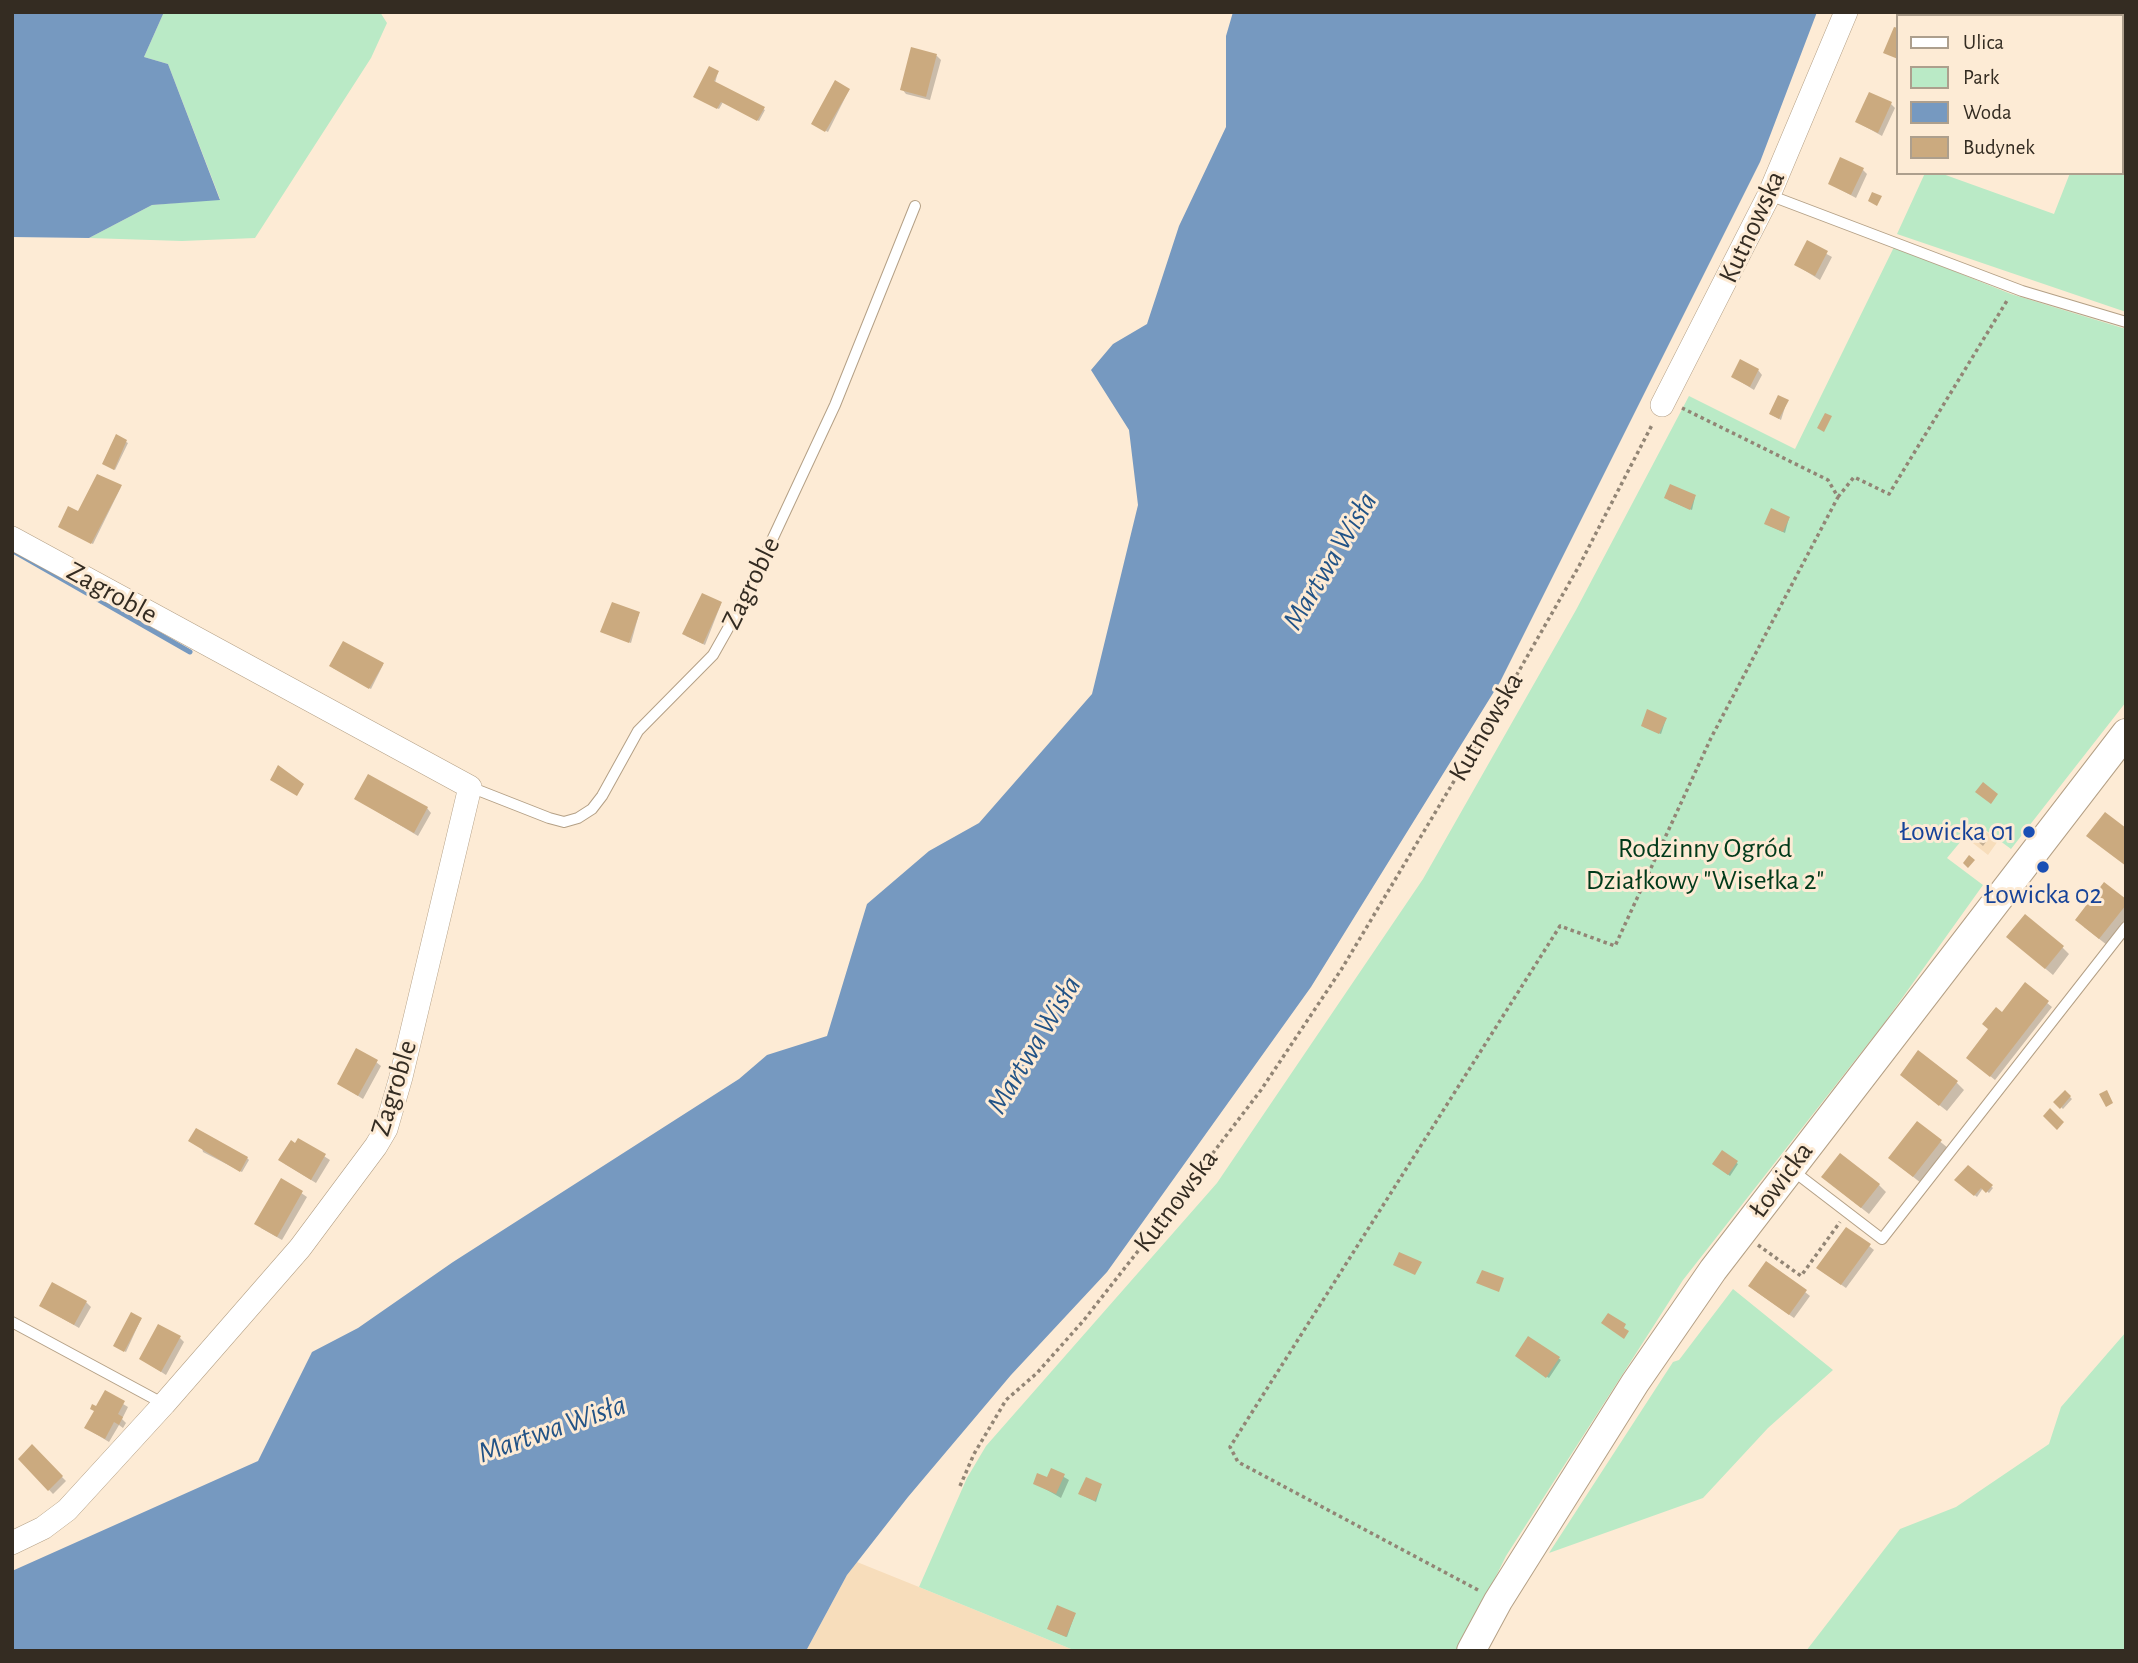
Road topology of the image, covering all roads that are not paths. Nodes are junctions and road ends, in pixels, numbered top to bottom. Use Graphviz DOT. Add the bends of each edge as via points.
graph roads {
  1 [pos="1846,12"];
  2 [pos="1769,195"];
  3 [pos="915,206"];
  4 [pos="2126,322"];
  5 [pos="1673,407"];
  6 [pos="12,538"];
  7 [pos="2126,733"];
  8 [pos="470,787"];
  9 [pos="2126,927"];
  10 [pos="1790,1168"];
  11 [pos="12,1322"];
  12 [pos="164,1404"];
  13 [pos="12,1542"];
  14 [pos="1471,1651"];
  1 -- 2 [label="street, Kutnowska"];
  2 -- 4 [label="lane" via="2015,288"];
  2 -- 5 [label="street, Kutnowska"];
  3 -- 8 [label="lane, Zagroble" via="835,405 744,600 713,655 638,731 602,796 578,818 549,818"];
  6 -- 8 [label="street, Zagroble"];
  7 -- 10 [label="street, Łowicka"];
  8 -- 12 [label="street, Zagroble" via="386,1129 360,1171 300,1248"];
  9 -- 10 [label="lane" via="1882,1239"];
  10 -- 14 [label="street, Łowicka" via="1634,1383"];
  11 -- 12 [label="lane"];
  12 -- 13 [label="street, Zagroble" via="67,1510"];
}
